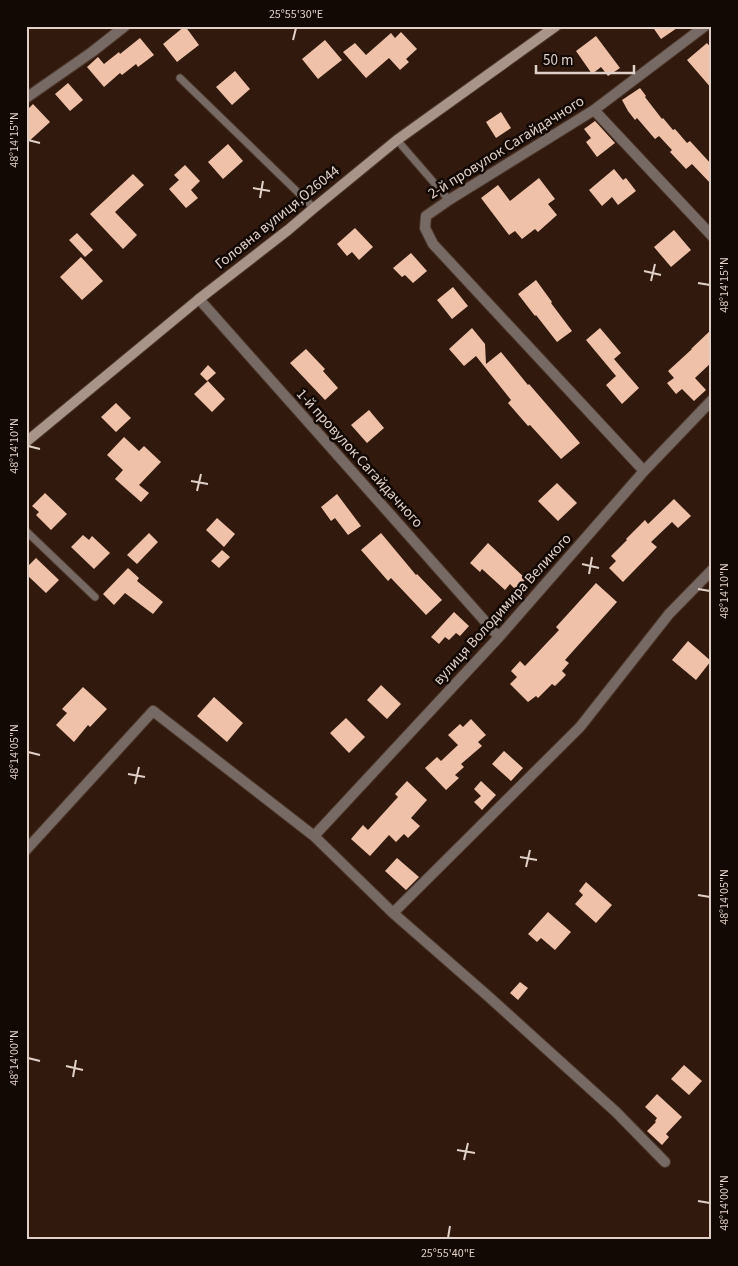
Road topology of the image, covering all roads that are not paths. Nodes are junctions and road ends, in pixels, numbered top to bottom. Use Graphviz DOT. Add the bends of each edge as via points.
graph roads {
  1 [pos="125,26"];
  2 [pos="556,26"];
  3 [pos="705,26"];
  4 [pos="180,78"];
  5 [pos="26,98"];
  6 [pos="594,110"];
  7 [pos="397,140"];
  8 [pos="449,200"];
  9 [pos="314,208"];
  10 [pos="712,236"];
  11 [pos="199,299"];
  12 [pos="712,400"];
  13 [pos="26,442"];
  14 [pos="644,471"];
  15 [pos="26,531"];
  16 [pos="712,570"];
  17 [pos="95,597"];
  18 [pos="499,637"];
  19 [pos="314,836"];
  20 [pos="26,850"];
  21 [pos="393,913"];
  22 [pos="665,1162"];
  1 -- 5 [label="street"];
  2 -- 7 [label="main road, Головна вулиця,О26044"];
  3 -- 6 [label="street, 2-й провулок Сагайдачного"];
  4 -- 9 [label="lane"];
  6 -- 8 [label="street, 2-й провулок Сагайдачного"];
  6 -- 10 [label="street"];
  7 -- 8 [label="lane"];
  7 -- 9 [label="main road, Головна вулиця,О26044"];
  8 -- 14 [label="street, 2-й провулок Сагайдачного" via="426,216 425,228 433,244"];
  9 -- 11 [label="main road, Головна вулиця,О26044"];
  11 -- 13 [label="main road, Головна вулиця,О26044"];
  11 -- 18 [label="street, 1-й провулок Сагайдачного"];
  12 -- 14 [label="street, вулиця Володимира Великого"];
  14 -- 18 [label="street, вулиця Володимира Великого"];
  15 -- 17 [label="lane"];
  16 -- 21 [label="street" via="668,614 580,727"];
  18 -- 19 [label="street, вулиця Володимира Великого"];
  19 -- 20 [label="street" via="153,711"];
  19 -- 21 [label="street"];
  21 -- 22 [label="street" via="616,1112"];
}
